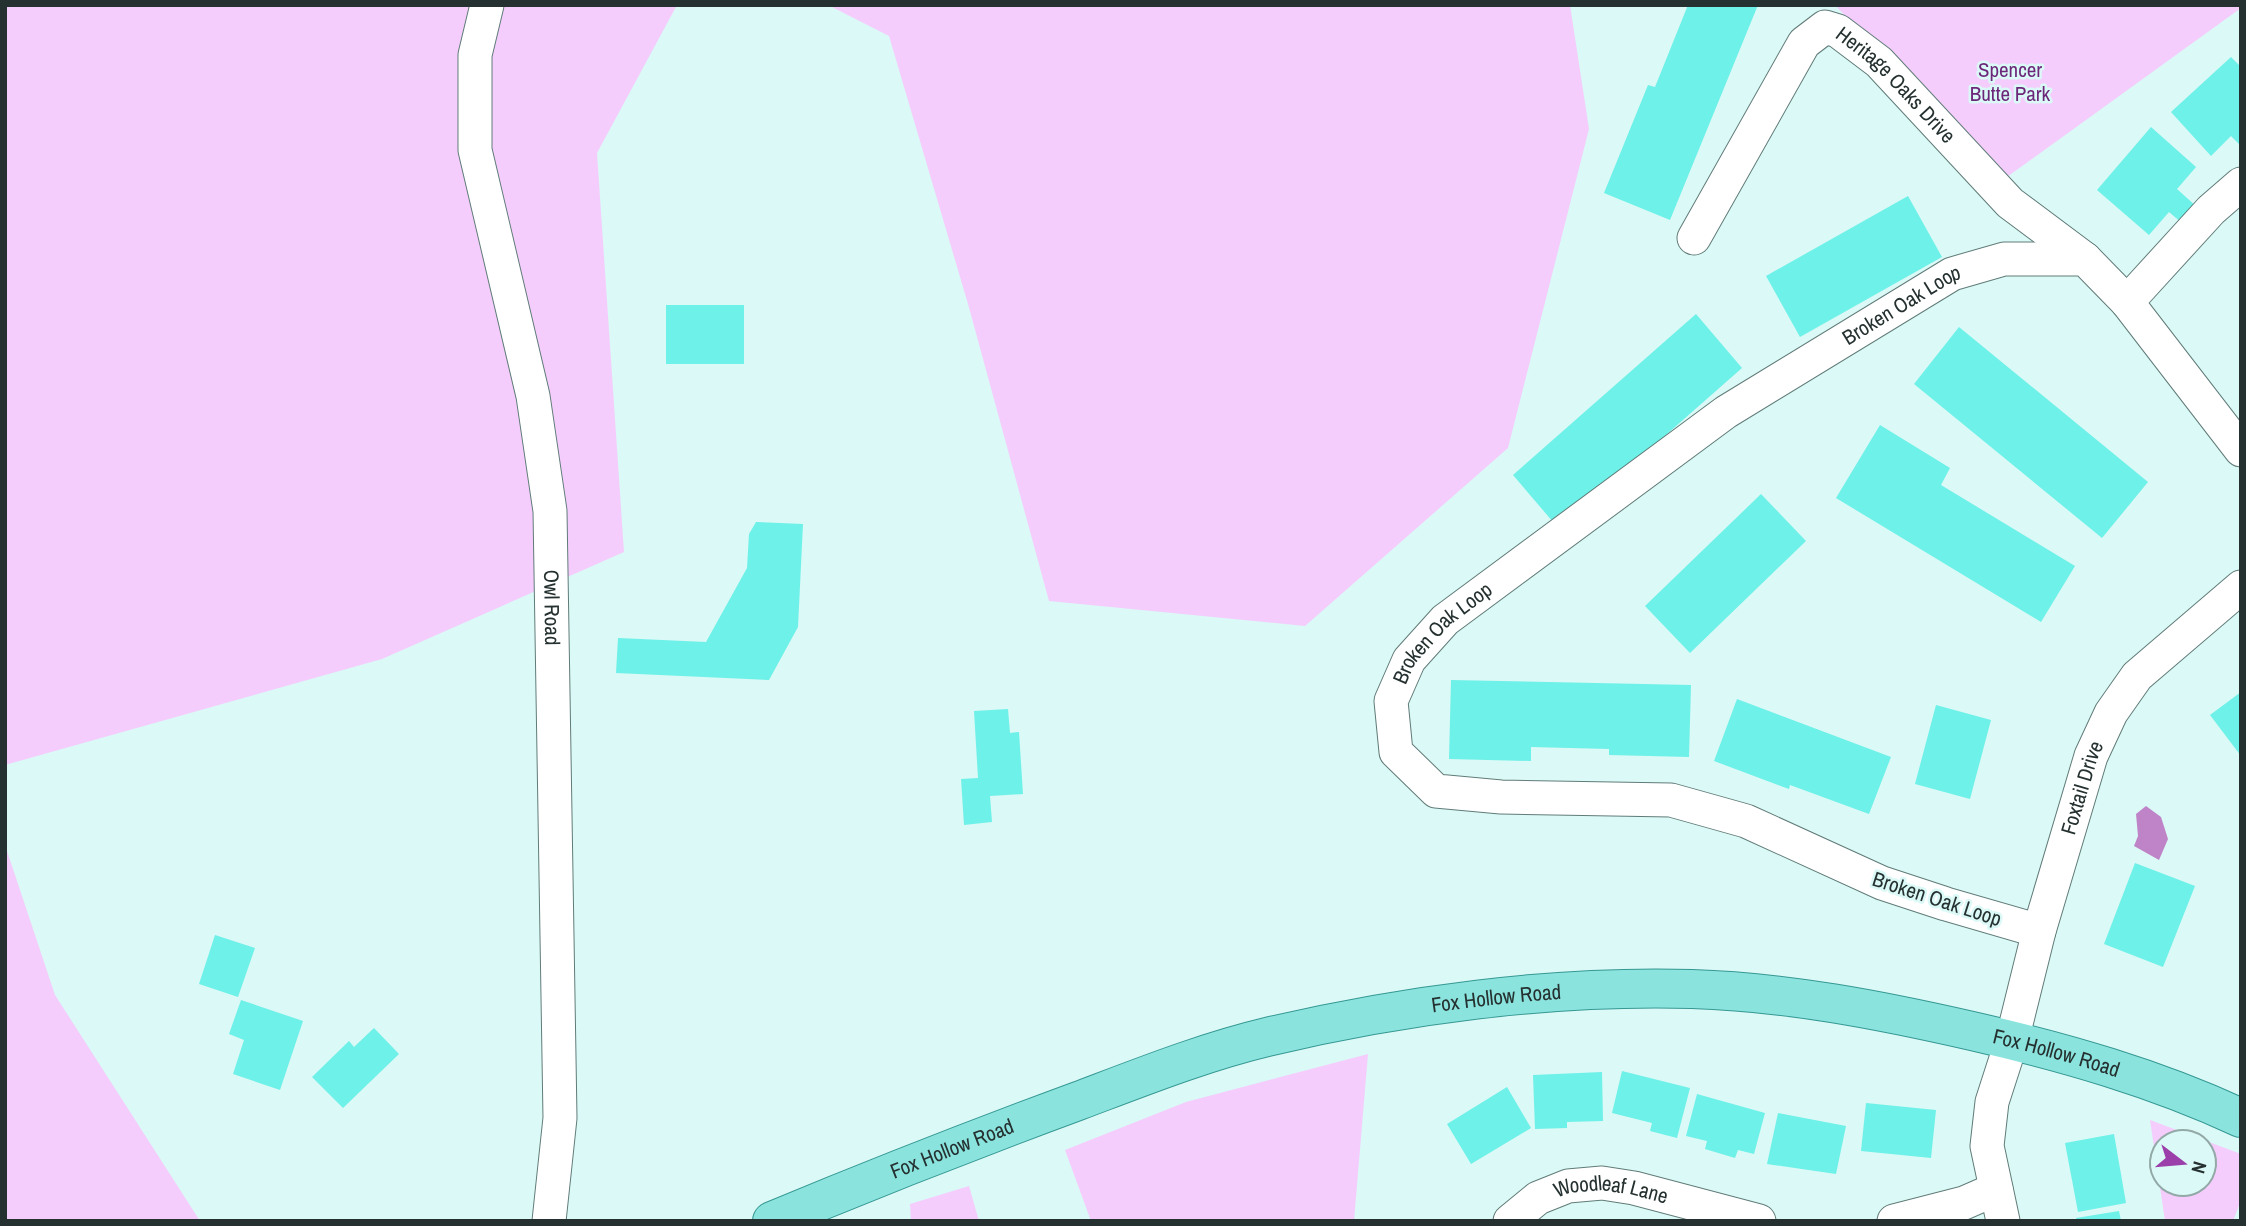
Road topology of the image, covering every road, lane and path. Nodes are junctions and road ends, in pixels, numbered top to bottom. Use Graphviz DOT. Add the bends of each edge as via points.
graph roads {
  1 [pos="488,5"];
  2 [pos="2241,184"];
  3 [pos="1694,238"];
  4 [pos="2085,259"];
  5 [pos="2127,302"];
  6 [pos="2241,450"];
  7 [pos="2241,587"];
  8 [pos="2039,931"];
  9 [pos="2012,1040"];
  10 [pos="2241,1118"];
  11 [pos="1996,1189"];
  12 [pos="549,1221"];
  13 [pos="772,1221"];
  14 [pos="1510,1221"];
  15 [pos="1759,1221"];
  16 [pos="1894,1221"];
  17 [pos="2003,1221"];
  1 -- 12 [label="street, Owl Road" via="475,55 475,150 533,396 550,511 560,1118"];
  2 -- 5 [label="street" via="2211,210"];
  3 -- 4 [label="street, Heritage Oaks Drive" via="1804,43 1825,27 1838,31 1879,62 2010,203"];
  4 -- 5 [label="street"];
  4 -- 8 [label="street, Broken Oak Loop" via="2004,259 1952,274 1726,412 1445,620 1409,660 1391,701 1396,752 1436,791 1501,797 1671,800 1746,821 1882,883"];
  5 -- 6 [label="street"];
  7 -- 8 [label="street, Foxtail Drive" via="2137,676 2111,713 2091,756"];
  8 -- 9 [label="street, Foxtail Drive"];
  9 -- 10 [label="main road, Fox Hollow Road" via="2145,1079"];
  9 -- 11 [label="street" via="1993,1102 1987,1146"];
  9 -- 13 [label="main road, Fox Hollow Road" via="1786,996 1692,989 1516,996 1378,1015 1264,1038 1155,1073 919,1160"];
  11 -- 16 [label="street" via="1964,1203"];
  11 -- 17 [label="street"];
  14 -- 15 [label="street, Woodleaf Lane" via="1538,1198 1568,1186 1602,1183"];
}
